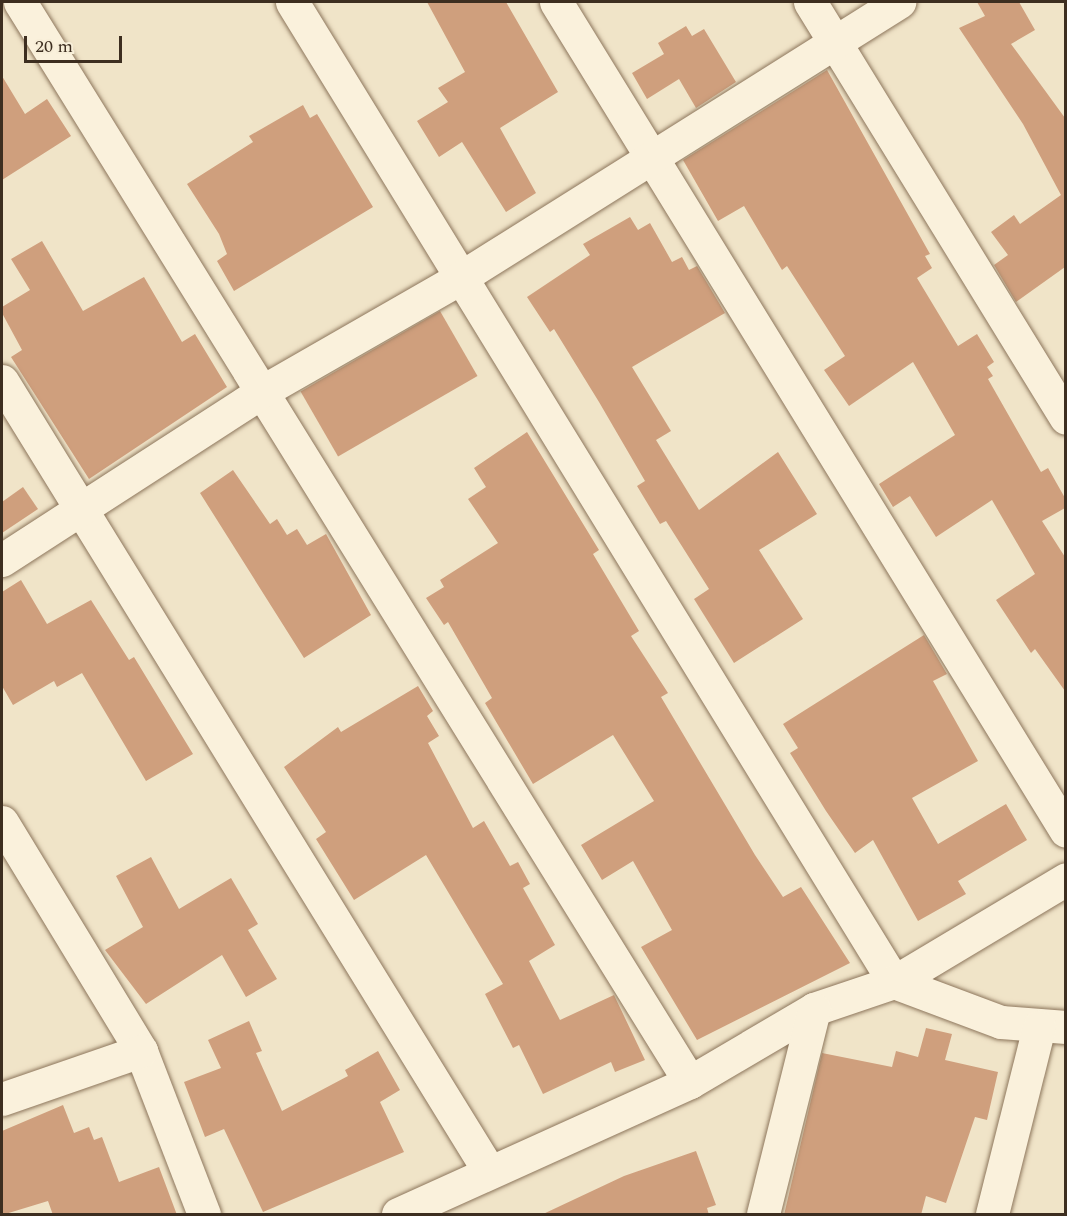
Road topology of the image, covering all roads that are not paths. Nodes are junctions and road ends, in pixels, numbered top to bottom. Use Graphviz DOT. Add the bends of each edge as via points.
graph roads {
  1 [pos="20,2"];
  2 [pos="292,2"];
  3 [pos="556,2"];
  4 [pos="810,2"];
  5 [pos="899,2"];
  6 [pos="834,43"];
  7 [pos="650,155"];
  8 [pos="460,278"];
  9 [pos="2,381"];
  10 [pos="263,392"];
  11 [pos="1065,418"];
  12 [pos="81,513"];
  13 [pos="2,561"];
  14 [pos="2,822"];
  15 [pos="1065,831"];
  16 [pos="1065,879"];
  17 [pos="894,982"];
  18 [pos="814,1008"];
  19 [pos="1052,1027"];
  20 [pos="141,1051"];
  21 [pos="690,1082"];
  22 [pos="2,1100"];
  23 [pos="489,1171"];
  24 [pos="204,1215"];
  25 [pos="398,1215"];
  26 [pos="763,1215"];
  27 [pos="992,1215"];
  1 -- 10 [label="street"];
  2 -- 8 [label="street"];
  3 -- 7 [label="street"];
  4 -- 6 [label="street"];
  5 -- 6 [label="street"];
  6 -- 7 [label="street"];
  6 -- 11 [label="street"];
  7 -- 8 [label="street"];
  7 -- 15 [label="street"];
  8 -- 10 [label="street"];
  8 -- 17 [label="street"];
  9 -- 12 [label="street"];
  10 -- 12 [label="street"];
  10 -- 21 [label="street"];
  12 -- 13 [label="street"];
  12 -- 23 [label="street"];
  14 -- 20 [label="street"];
  16 -- 17 [label="street"];
  17 -- 18 [label="street"];
  17 -- 19 [label="street" via="1001,1022"];
  18 -- 21 [label="street"];
  18 -- 26 [label="street"];
  19 -- 27 [label="street"];
  20 -- 22 [label="street"];
  20 -- 24 [label="street"];
  21 -- 23 [label="street"];
  23 -- 25 [label="street"];
}
